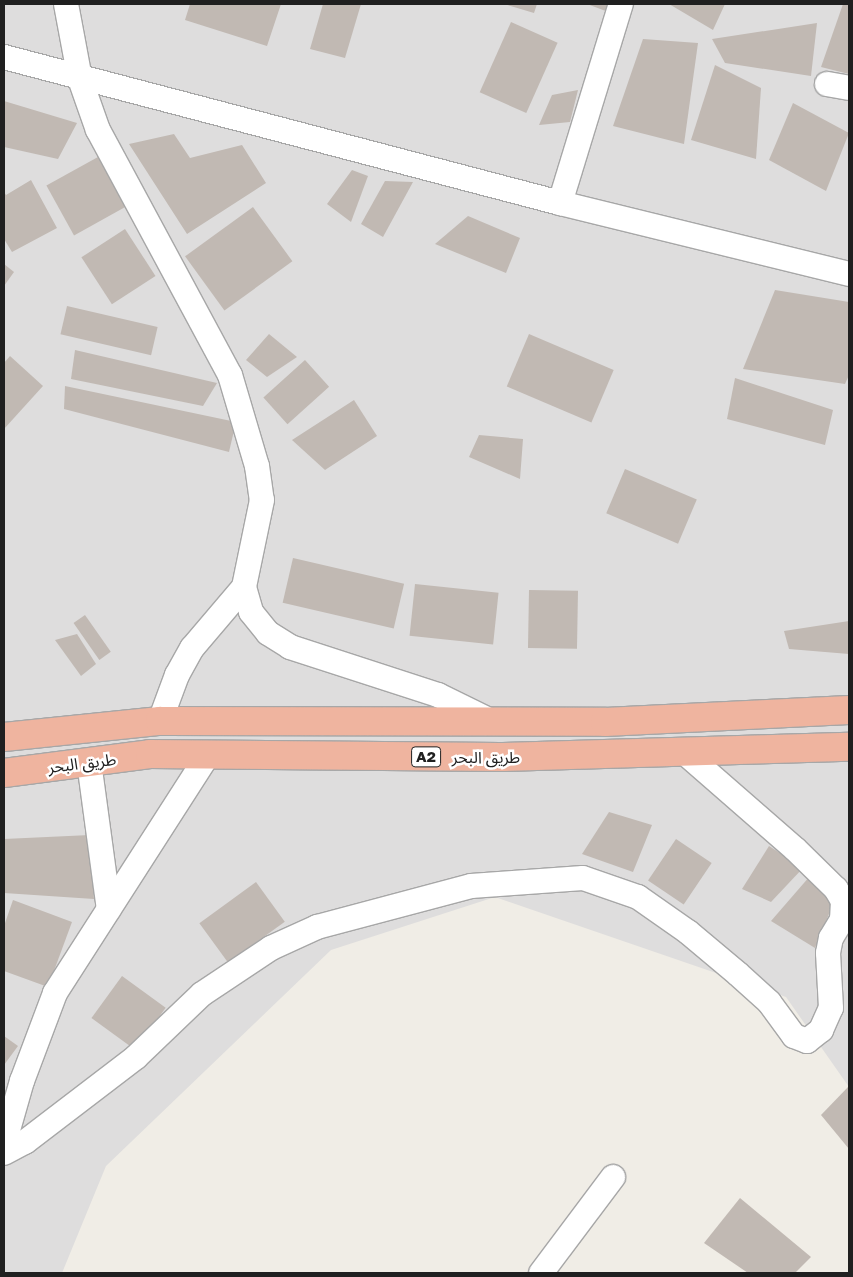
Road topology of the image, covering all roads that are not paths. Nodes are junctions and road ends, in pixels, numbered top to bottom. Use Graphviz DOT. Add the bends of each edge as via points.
graph roads {
  1 [pos="66,4"];
  2 [pos="621,4"];
  3 [pos="4,57"];
  4 [pos="80,79"];
  5 [pos="560,203"];
  6 [pos="849,274"];
  7 [pos="244,587"];
  8 [pos="849,710"];
  9 [pos="160,721"];
  10 [pos="491,721"];
  11 [pos="4,737"];
  12 [pos="849,747"];
  13 [pos="208,753"];
  14 [pos="685,753"];
  15 [pos="89,762"];
  16 [pos="4,773"];
  17 [pos="109,909"];
  18 [pos="4,1144"];
  19 [pos="4,1153"];
  20 [pos="613,1177"];
  21 [pos="541,1273"];
  1 -- 4 [label="street"];
  2 -- 5 [label="street"];
  3 -- 4 [label="street"];
  4 -- 5 [label="street"];
  4 -- 7 [label="street" via="98,130 230,375 244,413 262,500"];
  5 -- 6 [label="street"];
  7 -- 9 [label="street" via="192,648 177,675"];
  7 -- 10 [label="street" via="251,612 262,626 290,647 445,698"];
  8 -- 10 [label="highway, A2" via="605,722"];
  9 -- 10 [label="highway, A2"];
  9 -- 11 [label="highway, A2"];
  12 -- 14 [label="highway, طريق البحر / A2"];
  13 -- 14 [label="highway, طريق البحر / A2" via="503,757"];
  13 -- 15 [label="highway, طريق البحر / A2" via="150,754"];
  13 -- 17 [label="street"];
  14 -- 19 [label="street" via="795,849 836,889 843,901 842,920 830,938 828,953 830,1008 821,1030 807,1041 794,1036 769,1002 731,968 688,932 638,897 583,878 471,886 318,927 271,948 202,994 136,1056 25,1142"];
  15 -- 16 [label="highway, طريق البحر / A2"];
  15 -- 17 [label="street"];
  17 -- 18 [label="street" via="55,993 22,1080"];
  20 -- 21 [label="street"];
}
